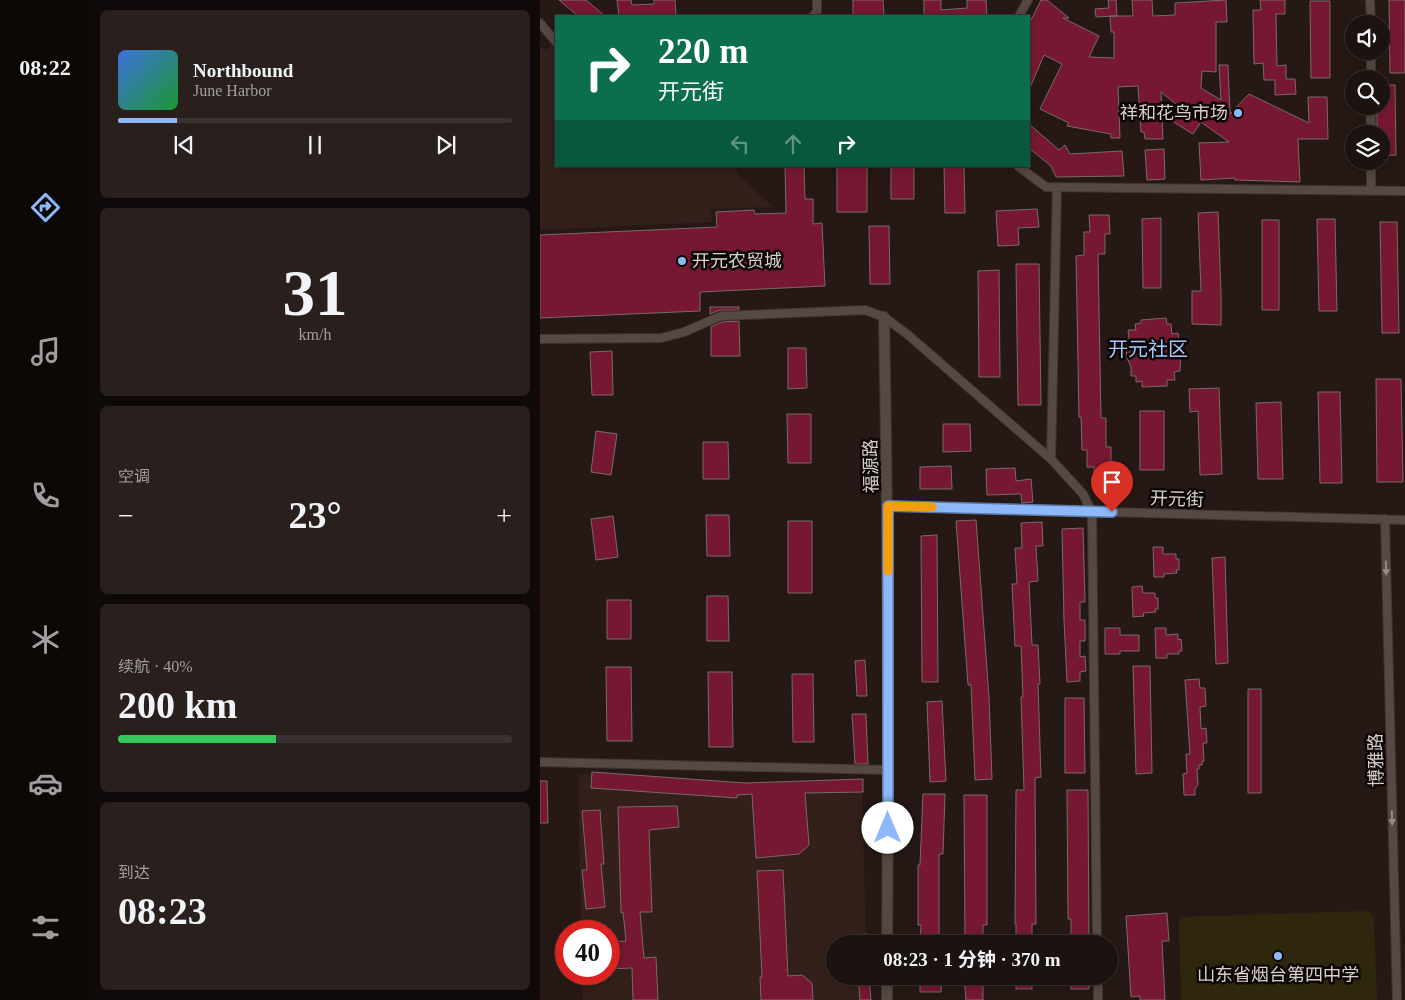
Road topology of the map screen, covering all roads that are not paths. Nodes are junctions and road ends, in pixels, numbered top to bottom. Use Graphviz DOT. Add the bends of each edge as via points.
graph roads {
  1 [pos="817,0"];
  2 [pos="1028,0"];
  3 [pos="1370,0"];
  4 [pos="817,15"];
  5 [pos="1020,15"];
  6 [pos="1370,15"];
  7 [pos="540,23"];
  8 [pos="555,41"];
  9 [pos="1019,167"];
  10 [pos="1371,170"];
  11 [pos="1057,187"];
  12 [pos="1371,190"];
  13 [pos="1405,191"];
  14 [pos="884,318"];
  15 [pos="540,340"];
  16 [pos="1051,459"];
  17 [pos="888,506"];
  18 [pos="1092,512"];
  19 [pos="1385,520"];
  20 [pos="1405,520"];
  21 [pos="540,762"];
  22 [pos="889,770"];
  23 [pos="887,935"];
  24 [pos="1097,935"];
  25 [pos="887,985"];
  26 [pos="1098,985"];
  27 [pos="887,1000"];
  28 [pos="1098,1000"];
  29 [pos="1398,1000"];
  1 -- 4 [label="street"];
  2 -- 5 [label="street"];
  3 -- 6 [label="street"];
  7 -- 8 [label="street"];
  9 -- 11 [label="street" via="1046,187"];
  10 -- 12 [label="street"];
  11 -- 12 [label="street"];
  11 -- 16 [label="street"];
  12 -- 13 [label="street"];
  14 -- 15 [label="street" via="865,310 721,316 661,338"];
  14 -- 16 [label="street" via="907,334"];
  14 -- 17 [label="street, 福源路"];
  16 -- 18 [label="street" via="1083,494"];
  17 -- 18 [label="street, 开元街"];
  17 -- 22 [label="street, 福源路"];
  18 -- 19 [label="street, 开元街"];
  18 -- 24 [label="street"];
  19 -- 20 [label="street, 开元街"];
  19 -- 29 [label="street, 博雅路, one-way"];
  21 -- 22 [label="street"];
  22 -- 23 [label="street, 福源路"];
  25 -- 27 [label="street"];
  26 -- 28 [label="street"];
}
